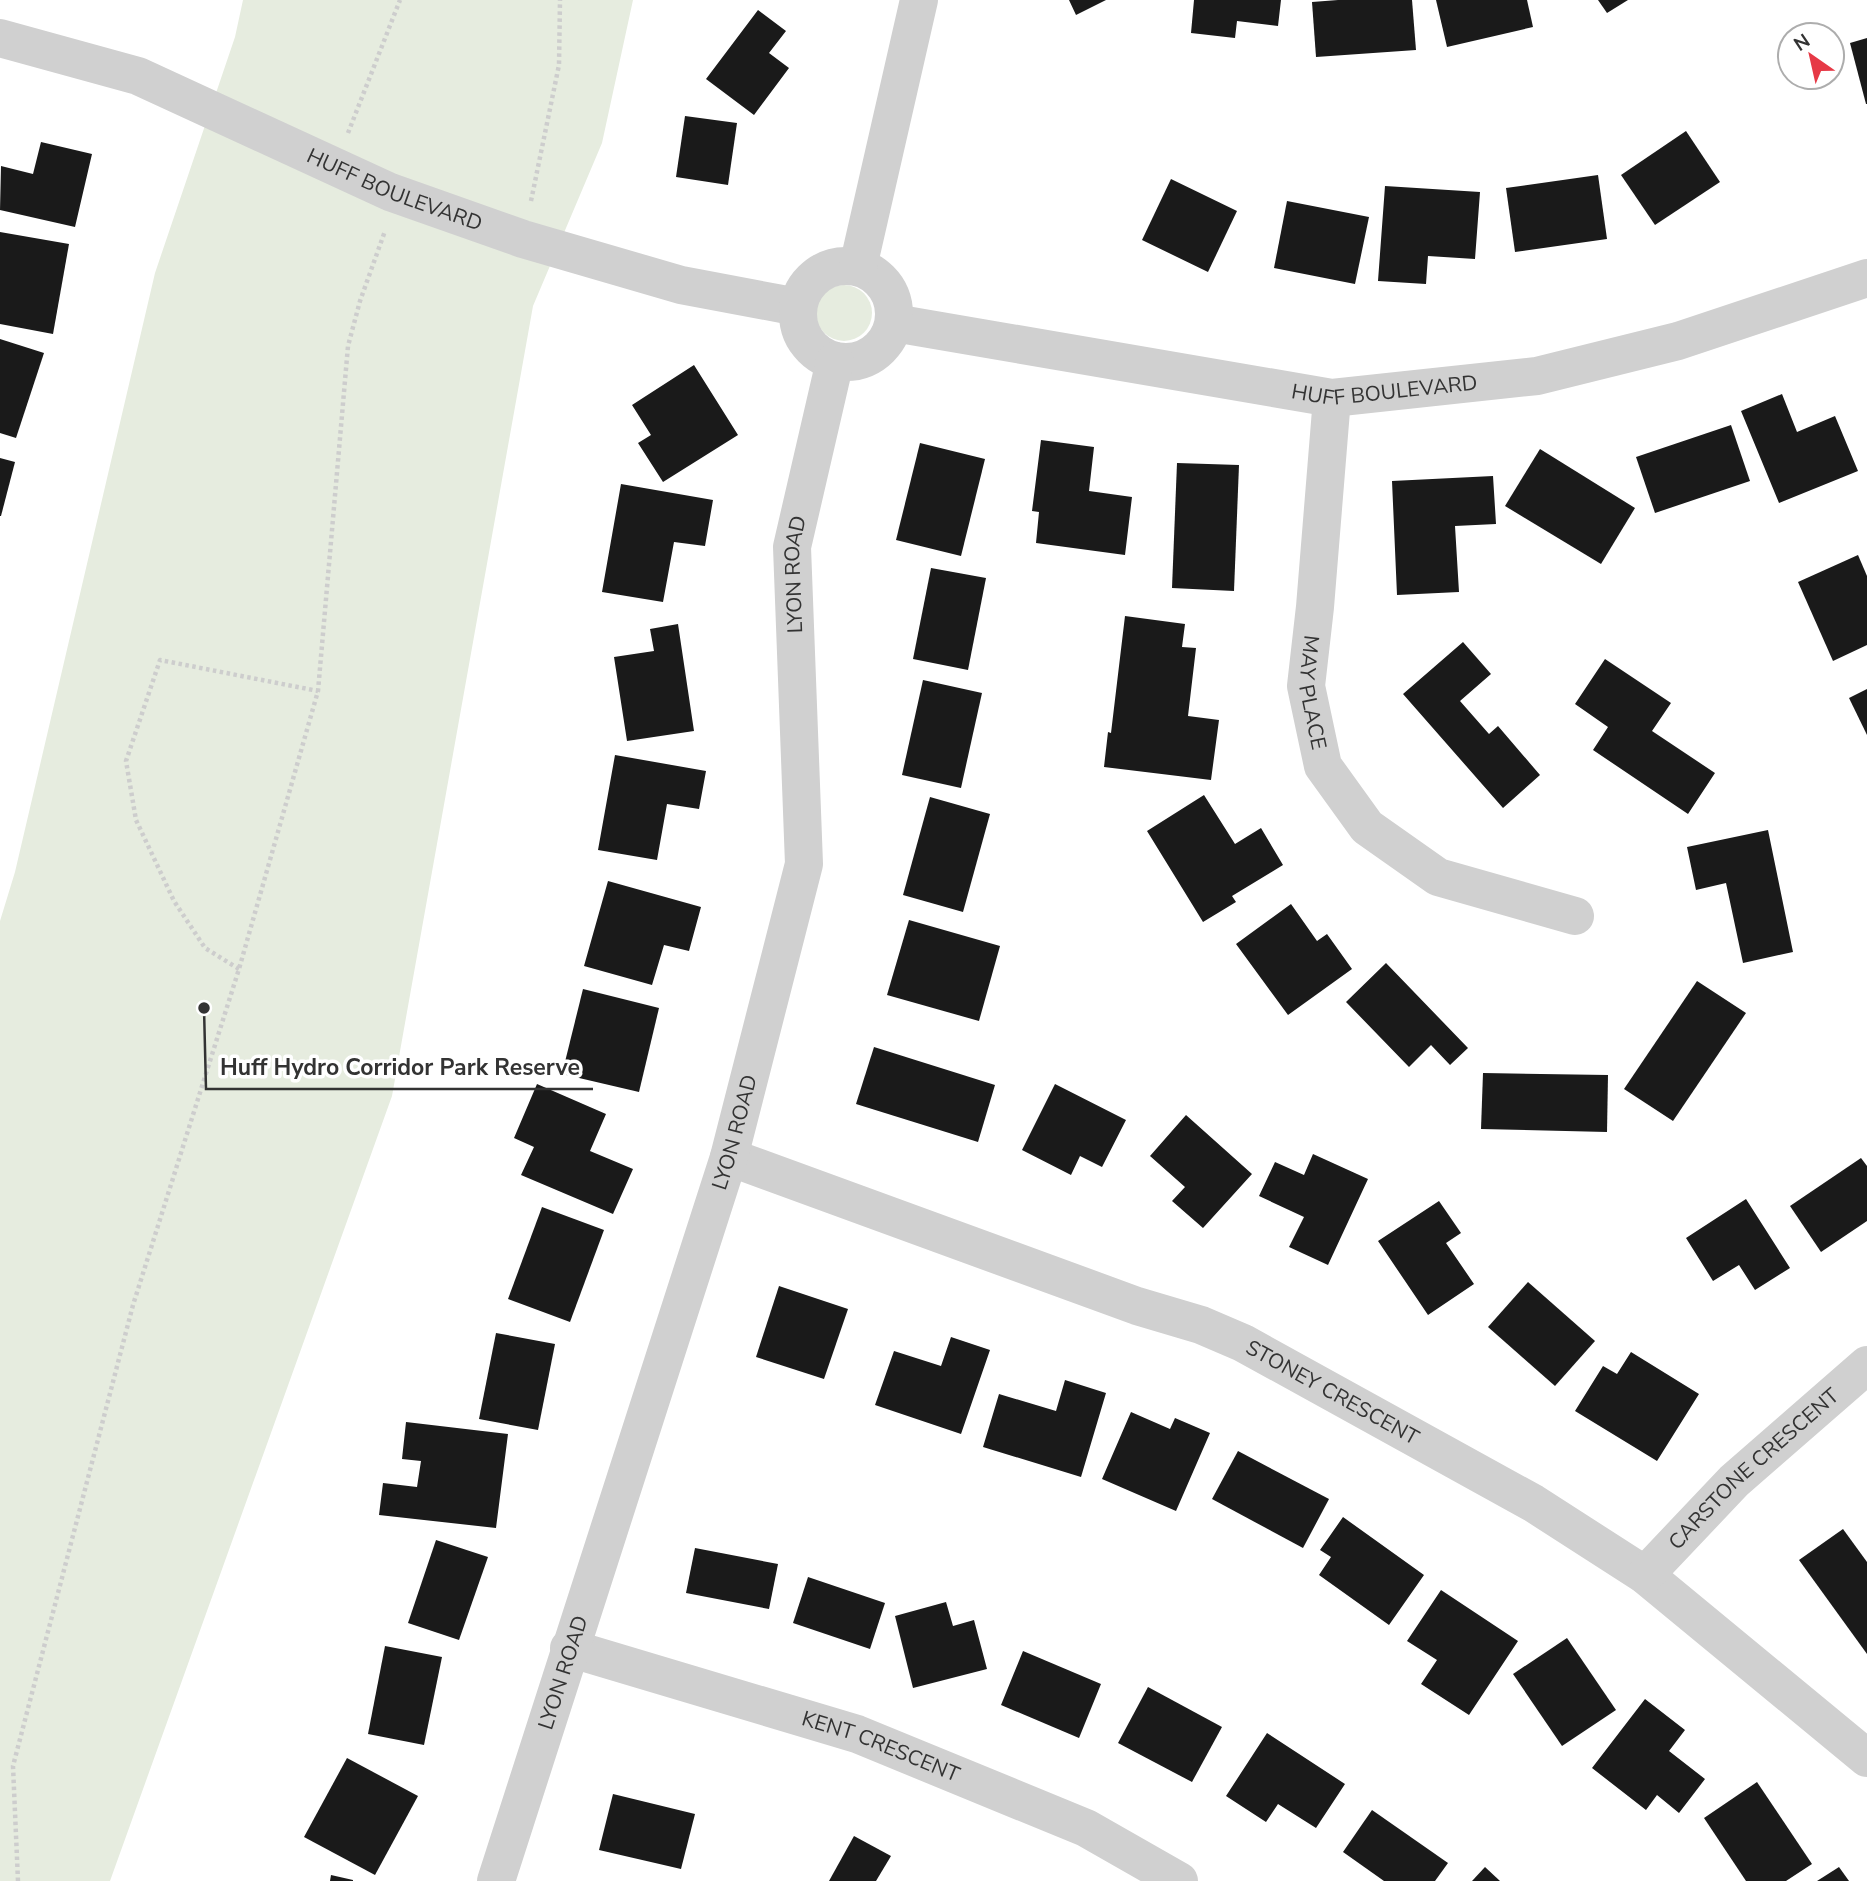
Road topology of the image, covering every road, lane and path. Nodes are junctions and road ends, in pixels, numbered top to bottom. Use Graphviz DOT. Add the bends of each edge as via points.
graph roads {
  1 [pos="400,0"];
  2 [pos="560,0"];
  3 [pos="919,0"];
  4 [pos="0,38"];
  5 [pos="335,166"];
  6 [pos="390,192"];
  7 [pos="523,239"];
  8 [pos="858,267"];
  9 [pos="1867,278"];
  10 [pos="798,307"];
  11 [pos="894,323"];
  12 [pos="835,361"];
  13 [pos="1332,398"];
  14 [pos="318,691"];
  15 [pos="1575,916"];
  16 [pos="239,969"];
  17 [pos="729,1157"];
  18 [pos="1867,1364"];
  19 [pos="1645,1575"];
  20 [pos="569,1648"];
  21 [pos="1867,1758"];
  22 [pos="18,1881"];
  23 [pos="496,1881"];
  24 [pos="1179,1881"];
  1 -- 5 [label="path"];
  2 -- 7 [label="path" via="559,65"];
  3 -- 8 [label="street"];
  4 -- 5 [label="street, HUFF BOULEVARD" via="138,76"];
  5 -- 6 [label="street, HUFF BOULEVARD"];
  6 -- 7 [label="street, HUFF BOULEVARD"];
  6 -- 14 [label="path" via="385,230 348,346"];
  7 -- 10 [label="street, HUFF BOULEVARD" via="681,285"];
  8 -- 10 [label="street" via="836,266 820,272 808,283"];
  8 -- 11 [label="street" via="880,279 889,292"];
  9 -- 13 [label="street, HUFF BOULEVARD" via="1678,341 1537,376"];
  10 -- 12 [label="street" via="799,329 807,344"];
  11 -- 12 [label="street" via="879,350 850,362"];
  11 -- 13 [label="street, HUFF BOULEVARD"];
  12 -- 17 [label="street, LYON ROAD" via="792,547 804,864"];
  13 -- 15 [label="street, MAY PLACE" via="1306,686 1323,766 1367,827 1437,877"];
  14 -- 16 [label="path"];
  14 -- 16 [label="path" via="160,660 126,761 136,820 174,901 205,948"];
  16 -- 22 [label="path" via="133,1305 13,1766"];
  17 -- 19 [label="street, STONEY CRESCENT" via="1243,1343 1533,1503"];
  17 -- 20 [label="street, LYON ROAD"];
  18 -- 19 [label="street, CARSTONE CRESCENT" via="1734,1481"];
  19 -- 21 [label="street, STONEY CRESCENT"];
  20 -- 23 [label="street, LYON ROAD"];
  20 -- 24 [label="street, KENT CRESCENT" via="856,1734 1086,1828"];
}
